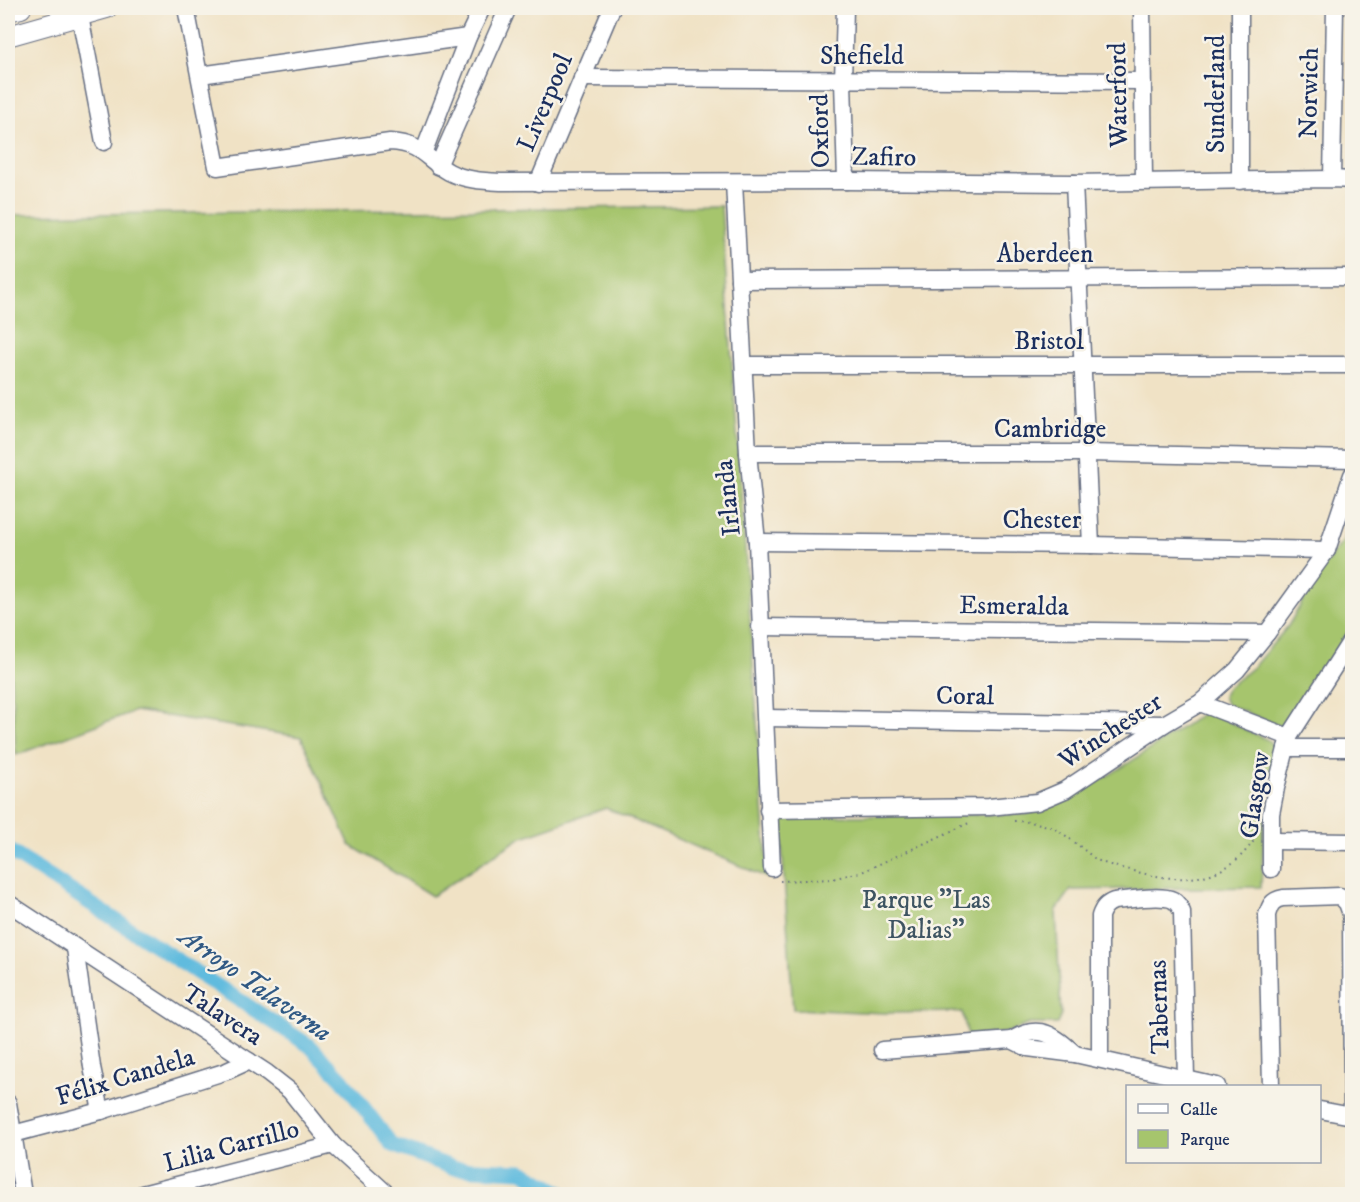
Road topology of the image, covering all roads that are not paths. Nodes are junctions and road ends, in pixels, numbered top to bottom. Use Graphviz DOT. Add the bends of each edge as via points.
graph roads {
  1 [pos="21,8"];
  2 [pos="107,8"];
  3 [pos="186,8"];
  4 [pos="482,8"];
  5 [pos="508,8"];
  6 [pos="612,8"];
  7 [pos="845,8"];
  8 [pos="1142,8"];
  9 [pos="1240,8"];
  10 [pos="1335,8"];
  11 [pos="8,11"];
  12 [pos="80,16"];
  13 [pos="8,36"];
  14 [pos="468,38"];
  15 [pos="200,75"];
  16 [pos="582,78"];
  17 [pos="843,81"];
  18 [pos="1142,81"];
  19 [pos="104,142"];
  20 [pos="424,151"];
  21 [pos="438,166"];
  22 [pos="1332,179"];
  23 [pos="1353,180"];
  24 [pos="846,181"];
  25 [pos="1144,181"];
  26 [pos="1240,181"];
  27 [pos="734,182"];
  28 [pos="538,183"];
  29 [pos="1074,183"];
  30 [pos="1353,277"];
  31 [pos="1079,278"];
  32 [pos="739,280"];
  33 [pos="745,365"];
  34 [pos="1082,366"];
  35 [pos="1353,366"];
  36 [pos="748,453"];
  37 [pos="1088,453"];
  38 [pos="1353,459"];
  39 [pos="1353,476"];
  40 [pos="757,542"];
  41 [pos="1091,545"];
  42 [pos="1327,550"];
  43 [pos="760,627"];
  44 [pos="1267,633"];
  45 [pos="1353,639"];
  46 [pos="1345,662"];
  47 [pos="1200,703"];
  48 [pos="766,718"];
  49 [pos="1164,724"];
  50 [pos="1288,742"];
  51 [pos="1353,748"];
  52 [pos="768,810"];
  53 [pos="1271,841"];
  54 [pos="1353,842"];
  55 [pos="772,868"];
  56 [pos="1271,869"];
  57 [pos="8,903"];
  58 [pos="75,948"];
  59 [pos="882,1050"];
  60 [pos="1100,1059"];
  61 [pos="249,1061"];
  62 [pos="1186,1079"];
  63 [pos="1213,1085"];
  64 [pos="1271,1085"];
  65 [pos="8,1103"];
  66 [pos="1321,1110"];
  67 [pos="101,1111"];
  68 [pos="1352,1116"];
  69 [pos="13,1134"];
  70 [pos="333,1144"];
  71 [pos="23,1194"];
  72 [pos="142,1194"];
  73 [pos="387,1194"];
  1 -- 11 [label="street"];
  2 -- 12 [label="street"];
  3 -- 15 [label="street"];
  4 -- 14 [label="street"];
  5 -- 21 [label="street"];
  6 -- 16 [label="street, Liverpool"];
  7 -- 17 [label="street, Oxford"];
  8 -- 18 [label="street, Waterford"];
  9 -- 26 [label="street, Sunderland"];
  10 -- 22 [label="street, Norwich"];
  12 -- 13 [label="street"];
  12 -- 19 [label="street"];
  14 -- 15 [label="street"];
  14 -- 20 [label="street"];
  15 -- 20 [label="street" via="217,167 390,142"];
  16 -- 17 [label="street, Shefield"];
  16 -- 28 [label="street, Liverpool"];
  17 -- 18 [label="street, Shefield"];
  17 -- 24 [label="street, Oxford"];
  18 -- 25 [label="street, Waterford"];
  20 -- 21 [label="street, Zafiro"];
  21 -- 28 [label="street, Zafiro" via="474,180"];
  22 -- 23 [label="street, Zafiro"];
  22 -- 26 [label="street, Zafiro"];
  24 -- 27 [label="street, Zafiro"];
  24 -- 29 [label="street, Zafiro"];
  25 -- 26 [label="street, Zafiro"];
  25 -- 29 [label="street, Zafiro"];
  27 -- 28 [label="street, Zafiro"];
  27 -- 32 [label="street, Irlanda"];
  29 -- 31 [label="street"];
  30 -- 31 [label="street, Aberdeen"];
  31 -- 32 [label="street, Aberdeen"];
  31 -- 34 [label="street"];
  32 -- 33 [label="street, Irlanda"];
  33 -- 34 [label="street, Bristol"];
  33 -- 36 [label="street, Irlanda"];
  34 -- 35 [label="street, Bristol"];
  34 -- 37 [label="street"];
  36 -- 37 [label="street, Cambridge"];
  36 -- 40 [label="street, Irlanda"];
  37 -- 38 [label="street, Cambridge"];
  37 -- 41 [label="street"];
  39 -- 42 [label="street, Winchester"];
  40 -- 41 [label="street, Chester"];
  40 -- 43 [label="street, Irlanda"];
  41 -- 42 [label="street, Chester"];
  42 -- 44 [label="street, Winchester"];
  43 -- 44 [label="street, Esmeralda"];
  43 -- 48 [label="street, Irlanda"];
  44 -- 47 [label="street, Winchester" via="1237,670"];
  45 -- 46 [label="street, Glasgow"];
  46 -- 50 [label="street, Glasgow"];
  47 -- 49 [label="street, Winchester"];
  47 -- 50 [label="street"];
  48 -- 49 [label="street, Coral"];
  48 -- 52 [label="street, Irlanda"];
  49 -- 52 [label="street, Winchester" via="1065,790 1037,802 989,807"];
  50 -- 51 [label="street"];
  50 -- 53 [label="street, Glasgow" via="1272,814"];
  52 -- 55 [label="street, Irlanda"];
  53 -- 54 [label="street"];
  53 -- 56 [label="street, Glasgow"];
  57 -- 58 [label="street, Talavera"];
  58 -- 61 [label="street, Talavera"];
  58 -- 67 [label="street"];
  59 -- 60 [label="street" via="1012,1040 1028,1048"];
  60 -- 62 [label="street"];
  60 -- 62 [label="street, Tabernas" via="1102,909 1114,901 1172,900 1182,912"];
  61 -- 67 [label="street, Félix Candela"];
  61 -- 70 [label="street, Talavera" via="290,1091"];
  62 -- 63 [label="street"];
  64 -- 68 [label="street" via="1267,915 1270,905 1283,898 1340,897 1349,907 1352,921"];
  65 -- 69 [label="street"];
  66 -- 68 [label="street"];
  67 -- 69 [label="street, Félix Candela"];
  69 -- 71 [label="street"];
  70 -- 72 [label="street, Lilia Carrillo"];
  70 -- 73 [label="street, Talavera"];
}
